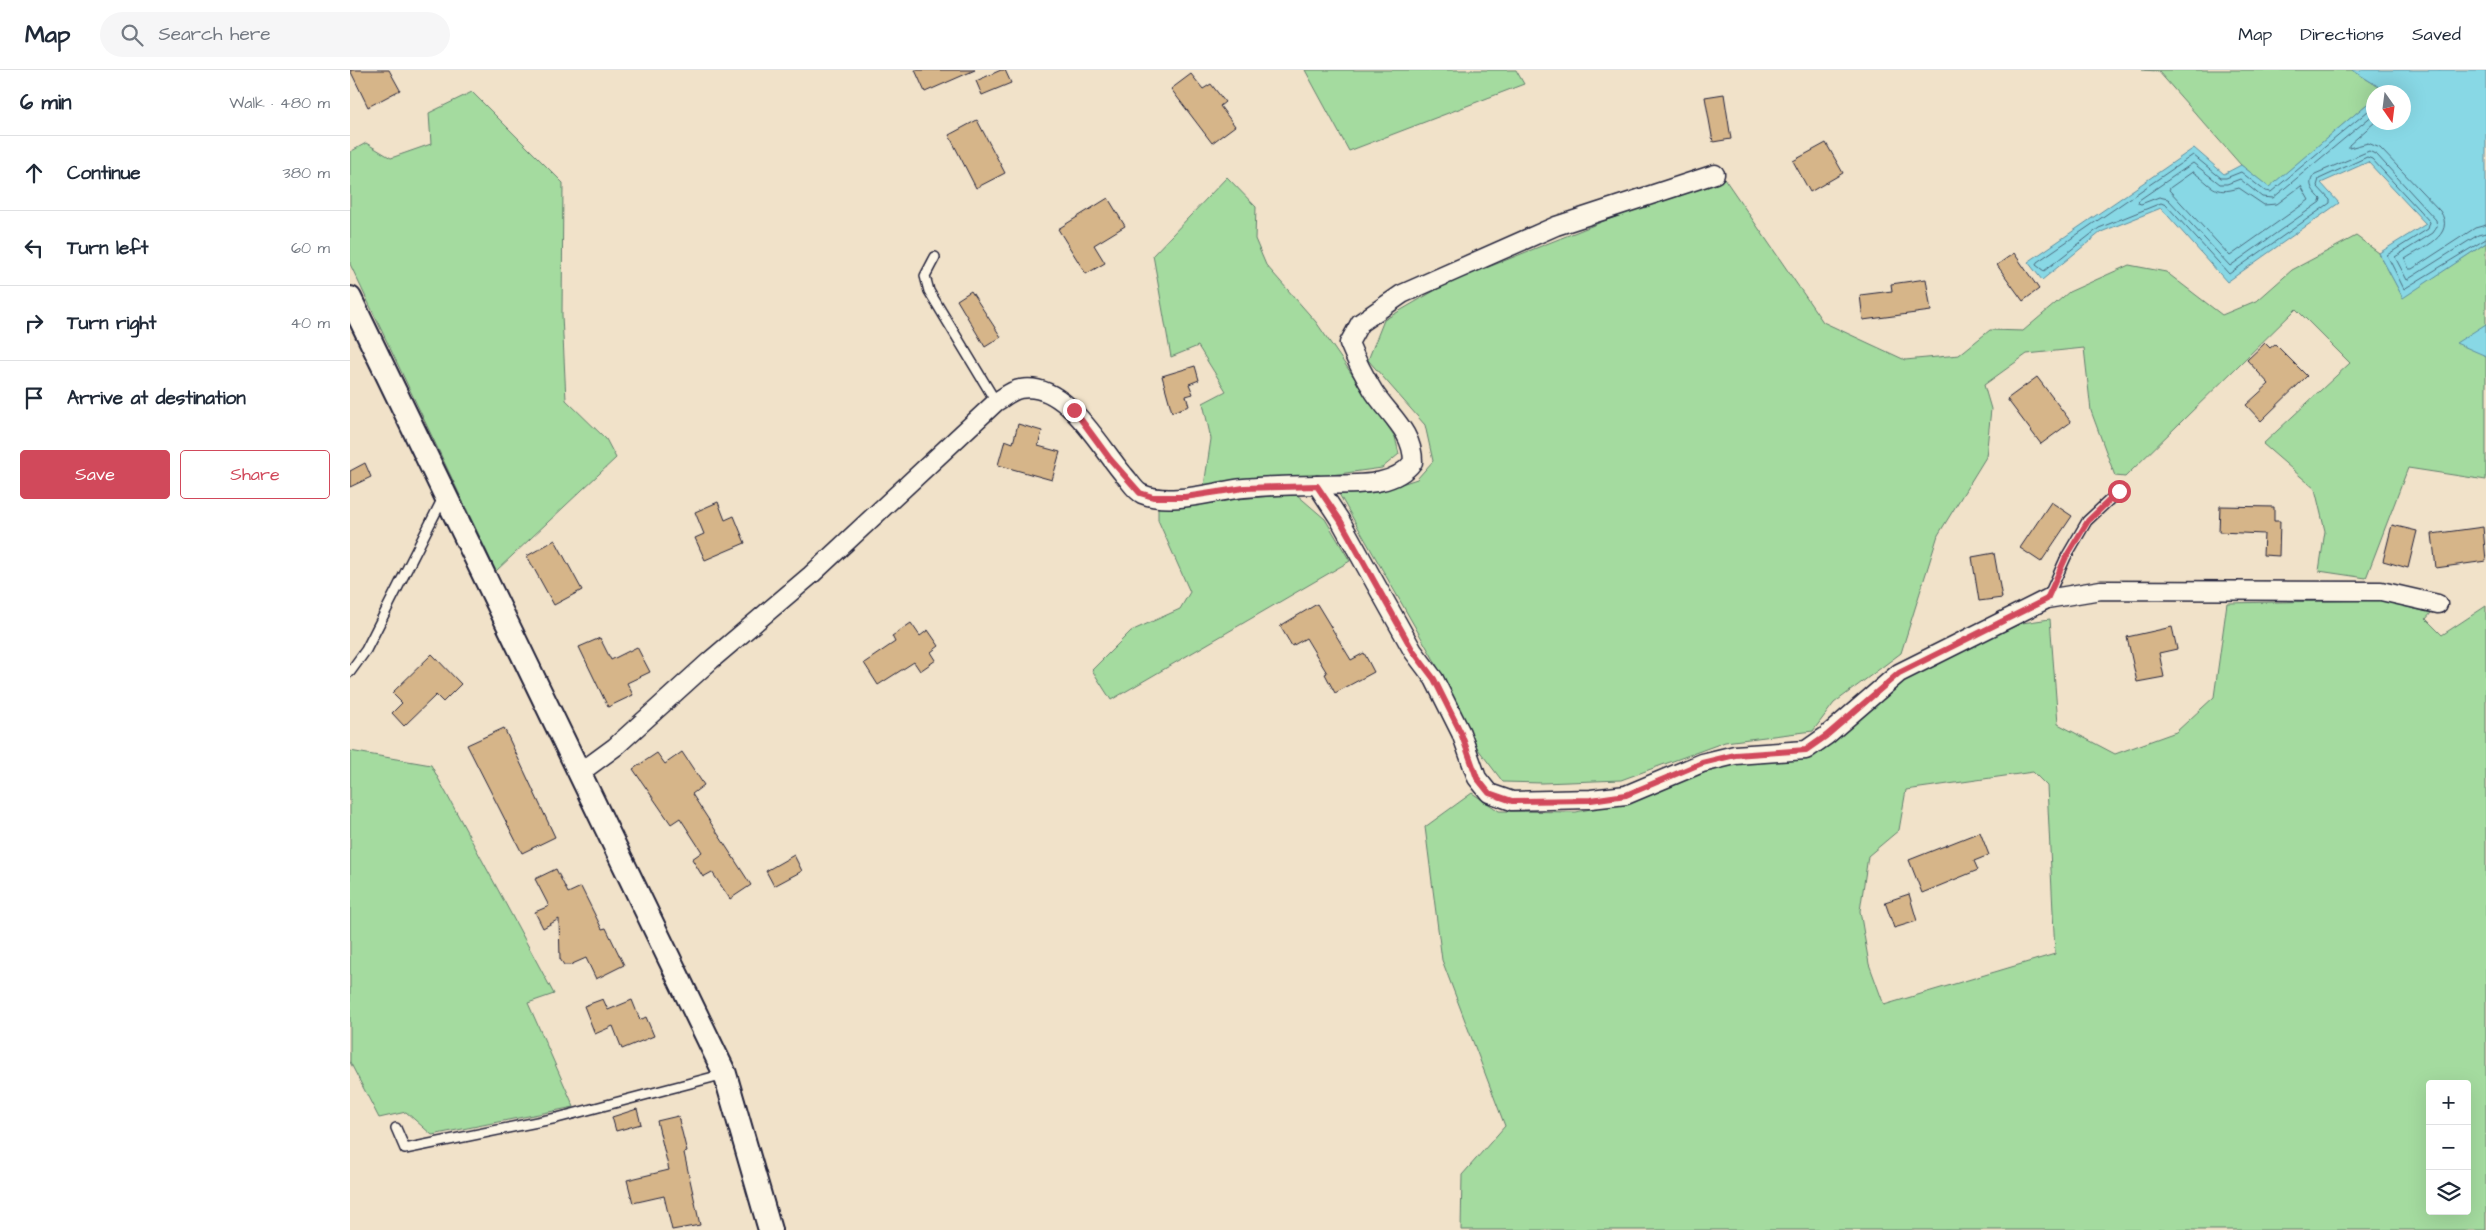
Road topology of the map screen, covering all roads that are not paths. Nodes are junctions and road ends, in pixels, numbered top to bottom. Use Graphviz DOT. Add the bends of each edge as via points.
graph roads {
  1 [pos="1714,174"];
  2 [pos="935,257"];
  3 [pos="350,298"];
  4 [pos="996,402"];
  5 [pos="1317,486"];
  6 [pos="2119,491"];
  7 [pos="445,494"];
  8 [pos="2047,599"];
  9 [pos="2438,604"];
  10 [pos="350,672"];
  11 [pos="582,772"];
  12 [pos="725,1074"];
  13 [pos="396,1128"];
  14 [pos="770,1230"];
  1 -- 5 [label="street" via="1556,226 1402,294 1360,323 1349,343 1357,365 1410,440 1413,462 1395,478 1380,482"];
  2 -- 4 [label="lane" via="924,276 929,291"];
  3 -- 7 [label="street"];
  4 -- 5 [label="street" via="1020,389 1056,396 1074,410 1140,493 1153,497 1185,497 1244,488"];
  4 -- 11 [label="street" via="811,575 615,747"];
  5 -- 8 [label="street" via="1340,520 1413,651 1434,679 1461,733 1477,778 1489,793 1512,801 1591,800 1626,795 1702,763 1735,755 1806,750 1899,673"];
  6 -- 8 [label="lane" via="2088,521 2066,557"];
  7 -- 10 [label="lane" via="366,650"];
  7 -- 11 [label="street"];
  8 -- 9 [label="street" via="2101,590 2351,591 2381,592"];
  11 -- 12 [label="street"];
  12 -- 13 [label="lane" via="558,1118 405,1149"];
  12 -- 14 [label="street"];
}
